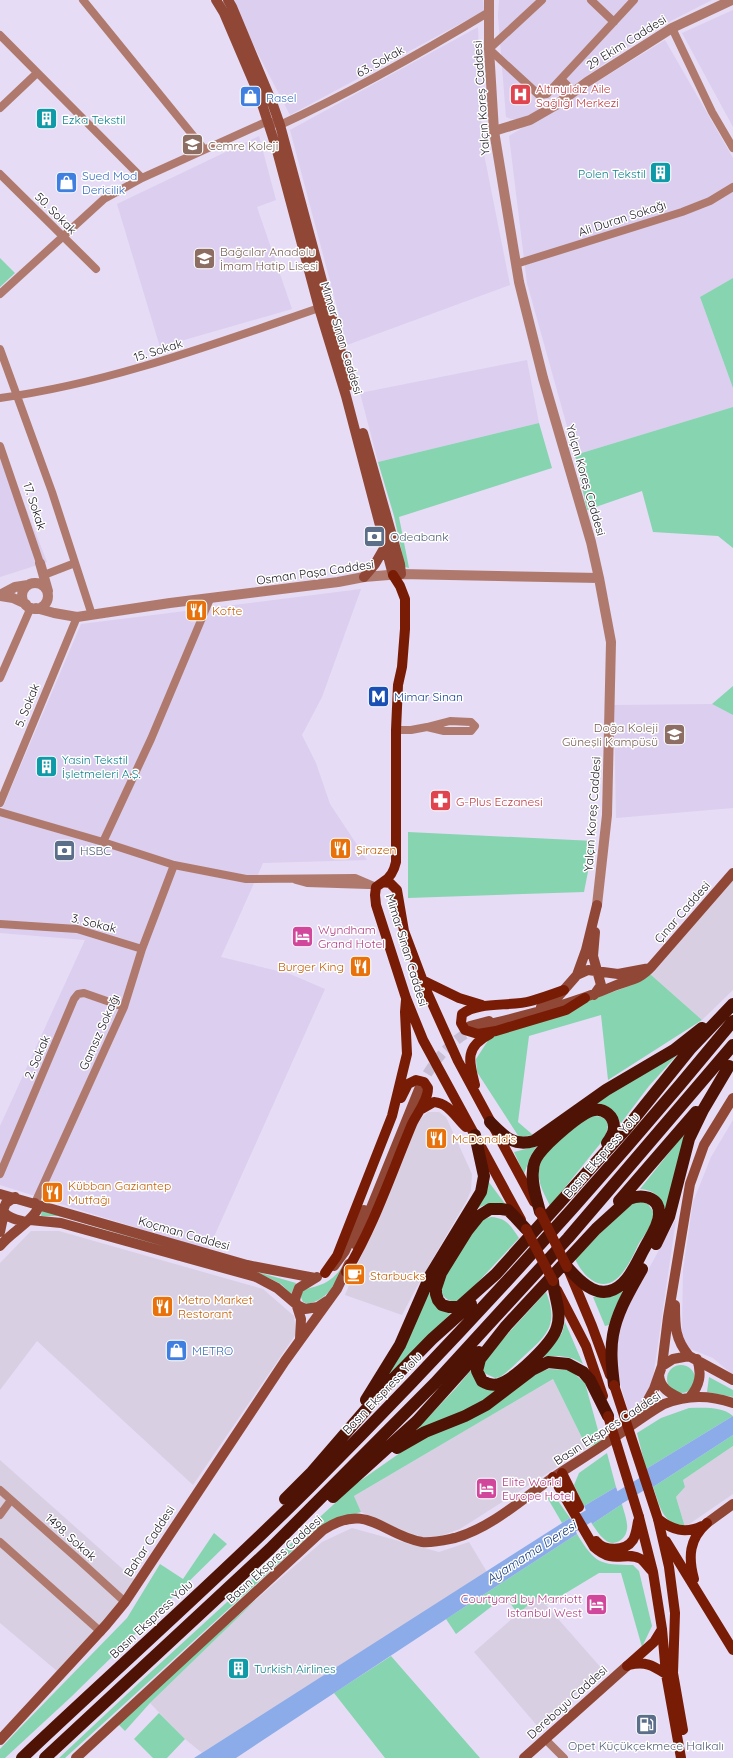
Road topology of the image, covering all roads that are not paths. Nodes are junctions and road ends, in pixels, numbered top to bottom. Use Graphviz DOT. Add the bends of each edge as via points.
graph roads {
  1 [pos="83,0"];
  2 [pos="216,0"];
  3 [pos="228,0"];
  4 [pos="489,0"];
  5 [pos="542,0"];
  6 [pos="591,0"];
  7 [pos="634,0"];
  8 [pos="732,0"];
  9 [pos="489,12"];
  10 [pos="614,22"];
  11 [pos="672,28"];
  12 [pos="0,36"];
  13 [pos="489,49"];
  14 [pos="37,73"];
  15 [pos="561,79"];
  16 [pos="574,92"];
  17 [pos="0,108"];
  18 [pos="268,121"];
  19 [pos="280,126"];
  20 [pos="494,131"];
  21 [pos="733,148"];
  22 [pos="204,149"];
  23 [pos="0,174"];
  24 [pos="142,178"];
  25 [pos="733,187"];
  26 [pos="62,236"];
  27 [pos="516,264"];
  28 [pos="96,269"];
  29 [pos="0,294"];
  30 [pos="319,308"];
  31 [pos="0,349"];
  32 [pos="17,396"];
  33 [pos="0,398"];
  34 [pos="0,446"];
  35 [pos="3,459"];
  36 [pos="386,545"];
  37 [pos="40,562"];
  38 [pos="75,562"];
  39 [pos="44,575"];
  40 [pos="397,575"];
  41 [pos="364,576"];
  42 [pos="599,578"];
  43 [pos="30,584"];
  44 [pos="48,593"];
  45 [pos="0,595"];
  46 [pos="210,599"];
  47 [pos="31,607"];
  48 [pos="92,615"];
  49 [pos="77,617"];
  50 [pos="0,678"];
  51 [pos="427,727"];
  52 [pos="396,730"];
  53 [pos="0,803"];
  54 [pos="0,812"];
  55 [pos="103,842"];
  56 [pos="174,866"];
  57 [pos="733,873"];
  58 [pos="377,885"];
  59 [pos="597,905"];
  60 [pos="0,924"];
  61 [pos="142,949"];
  62 [pos="650,968"];
  63 [pos="597,970"];
  64 [pos="577,975"];
  65 [pos="422,980"];
  66 [pos="564,990"];
  67 [pos="589,996"];
  68 [pos="406,998"];
  69 [pos="733,1003"];
  70 [pos="486,1006"];
  71 [pos="124,1007"];
  72 [pos="733,1021"];
  73 [pos="470,1026"];
  74 [pos="482,1026"];
  75 [pos="496,1031"];
  76 [pos="733,1045"];
  77 [pos="731,1063"];
  78 [pos="733,1098"];
  79 [pos="479,1100"];
  80 [pos="417,1113"];
  81 [pos="392,1116"];
  82 [pos="490,1122"];
  83 [pos="475,1135"];
  84 [pos="594,1163"];
  85 [pos="0,1174"];
  86 [pos="0,1194"];
  87 [pos="15,1198"];
  88 [pos="36,1203"];
  89 [pos="2,1210"];
  90 [pos="540,1212"];
  91 [pos="28,1221"];
  92 [pos="526,1229"];
  93 [pos="596,1229"];
  94 [pos="0,1232"];
  95 [pos="0,1246"];
  96 [pos="567,1267"];
  97 [pos="346,1272"];
  98 [pos="325,1273"];
  99 [pos="496,1274"];
  100 [pos="315,1278"];
  101 [pos="675,1279"];
  102 [pos="553,1281"];
  103 [pos="327,1301"];
  104 [pos="297,1305"];
  105 [pos="506,1326"];
  106 [pos="299,1340"];
  107 [pos="693,1358"];
  108 [pos="661,1370"];
  109 [pos="733,1380"];
  110 [pos="614,1385"];
  111 [pos="690,1397"];
  112 [pos="680,1398"];
  113 [pos="733,1403"];
  114 [pos="608,1416"];
  115 [pos="635,1424"];
  116 [pos="342,1437"];
  117 [pos="361,1472"];
  118 [pos="557,1475"];
  119 [pos="0,1490"];
  120 [pos="11,1500"];
  121 [pos="733,1504"];
  122 [pos="0,1515"];
  123 [pos="639,1517"];
  124 [pos="658,1519"];
  125 [pos="707,1523"];
  126 [pos="662,1534"];
  127 [pos="0,1542"];
  128 [pos="594,1542"];
  129 [pos="270,1549"];
  130 [pos="242,1553"];
  131 [pos="653,1572"];
  132 [pos="697,1589"];
  133 [pos="125,1602"];
  134 [pos="662,1629"];
  135 [pos="101,1632"];
  136 [pos="733,1650"];
  137 [pos="627,1666"];
  138 [pos="666,1674"];
  139 [pos="546,1739"];
  140 [pos="0,1740"];
  141 [pos="22,1758"];
  142 [pos="45,1758"];
  143 [pos="76,1758"];
  144 [pos="524,1758"];
  145 [pos="564,1758"];
  146 [pos="681,1758"];
  147 [pos="688,1758"];
  1 -- 22 [label="street"];
  2 -- 18 [label="main road, Mimar Sinan Caddesi" via="224,13"];
  3 -- 19 [label="main road, Mimar Sinan Caddesi"];
  4 -- 9 [label="street, Yalçın Koreş Caddesi"];
  5 -- 13 [label="street"];
  6 -- 10 [label="street"];
  7 -- 10 [label="street"];
  8 -- 11 [label="street, 29 Ekim Caddesi"];
  9 -- 13 [label="street, Yalçın Koreş Caddesi"];
  9 -- 19 [label="street, 63. Sokak" via="360,86"];
  10 -- 15 [label="street"];
  11 -- 16 [label="street, 29 Ekim Caddesi"];
  11 -- 21 [label="street" via="712,112"];
  12 -- 14 [label="street"];
  13 -- 15 [label="street" via="539,95 547,94"];
  13 -- 20 [label="street, Yalçın Koreş Caddesi"];
  14 -- 17 [label="street"];
  14 -- 24 [label="street"];
  15 -- 16 [label="street"];
  16 -- 20 [label="street, 29 Ekim Caddesi" via="530,120"];
  18 -- 19 [label="street"];
  18 -- 22 [label="street"];
  18 -- 30 [label="main road, Mimar Sinan Caddesi"];
  19 -- 40 [label="main road, Mimar Sinan Caddesi" via="400,564"];
  20 -- 27 [label="street, Yalçın Koreş Caddesi"];
  22 -- 24 [label="street"];
  23 -- 26 [label="street, 50. Sokak"];
  24 -- 26 [label="street" via="104,198"];
  25 -- 27 [label="street, Ali Duran Sokağı" via="710,201 682,212"];
  26 -- 28 [label="street, 50. Sokak"];
  26 -- 29 [label="street"];
  27 -- 42 [label="street, Yalçın Koreş Caddesi" via="543,378 591,542"];
  30 -- 32 [label="street, 15. Sokak" via="162,362 107,377"];
  30 -- 36 [label="main road, Mimar Sinan Caddesi" via="346,396"];
  31 -- 32 [label="street"];
  32 -- 33 [label="street, 15. Sokak"];
  32 -- 38 [label="street"];
  34 -- 35 [label="street, 17. Sokak"];
  35 -- 37 [label="street, 17. Sokak"];
  36 -- 40 [label="main road, Mimar Sinan Caddesi"];
  36 -- 41 [label="main road" via="375,564"];
  37 -- 39 [label="street, 17. Sokak"];
  37 -- 43 [label="street" via="38,574"];
  38 -- 39 [label="street"];
  38 -- 48 [label="street"];
  39 -- 44 [label="street, 17. Sokak"];
  40 -- 41 [label="street, Osman Paşa Caddesi"];
  40 -- 42 [label="street, Osman Paşa Caddesi"];
  40 -- 52 [label="main road" via="405,599"];
  41 -- 46 [label="street, Osman Paşa Caddesi" via="338,582"];
  42 -- 59 [label="street, Yalçın Koreş Caddesi" via="611,642 607,815"];
  43 -- 44 [label="street" via="40,584"];
  43 -- 45 [label="street, Osman Paşa Caddesi" via="15,587"];
  43 -- 47 [label="street" via="23,593"];
  44 -- 47 [label="street" via="45,604"];
  44 -- 49 [label="street" via="55,605"];
  45 -- 47 [label="street, Osman Paşa Caddesi"];
  46 -- 48 [label="street, Osman Paşa Caddesi"];
  46 -- 55 [label="street" via="151,738"];
  47 -- 49 [label="street, Osman Paşa Caddesi"];
  47 -- 50 [label="street"];
  48 -- 49 [label="street, Osman Paşa Caddesi"];
  49 -- 53 [label="street, 5. Sokak"];
  51 -- 52 [label="street"];
  52 -- 58 [label="main road" via="396,862 389,878"];
  54 -- 55 [label="street"];
  55 -- 56 [label="street"];
  56 -- 58 [label="street" via="246,879 356,878"];
  56 -- 61 [label="street, Gamsız Sokağı"];
  57 -- 62 [label="main road, Çınar Caddesi"];
  58 -- 65 [label="main road, Mimar Sinan Caddesi" via="390,883 396,890 404,931"];
  58 -- 68 [label="main road, Mimar Sinan Caddesi" via="376,905"];
  59 -- 63 [label="main road, Yalçın Koreş Caddesi" via="593,956"];
  59 -- 64 [label="main road"];
  60 -- 61 [label="street, 3. Sokak" via="77,929"];
  61 -- 71 [label="street, Gamsız Sokağı"];
  62 -- 63 [label="main road" via="618,974"];
  62 -- 67 [label="main road, Çınar Caddesi" via="631,982"];
  63 -- 64 [label="main road" via="588,970"];
  63 -- 67 [label="main road, Yalçın Koreş Caddesi" via="601,985"];
  64 -- 66 [label="main road"];
  65 -- 70 [label="main road" via="459,998"];
  65 -- 79 [label="main road, Mimar Sinan Caddesi" via="458,1061"];
  66 -- 70 [label="main road" via="531,1001"];
  66 -- 73 [label="main road" via="546,1005"];
  67 -- 74 [label="main road, Çınar Caddesi" via="561,1006"];
  67 -- 75 [label="main road" via="566,1010"];
  68 -- 81 [label="main road" via="407,1054"];
  68 -- 83 [label="main road, Mimar Sinan Caddesi" via="423,1040"];
  69 -- 82 [label="highway" via="674,1050 606,1090 534,1141 521,1144 513,1141"];
  69 -- 84 [label="highway" via="691,1048 625,1130"];
  70 -- 75 [label="main road" via="462,1014 461,1023 465,1030 478,1034"];
  71 -- 85 [label="street, 2. Sokak" via="84,993 78,994 74,999"];
  71 -- 88 [label="street, Gamsız Sokağı"];
  72 -- 130 [label="highway, Basın Ekspress Yolu" via="606,1172 505,1285 383,1413"];
  75 -- 79 [label="main road" via="484,1037 475,1046 469,1061"];
  76 -- 129 [label="highway" via="610,1191 488,1327"];
  77 -- 93 [label="highway" via="690,1121"];
  77 -- 110 [label="highway" via="696,1124 683,1161 669,1217 618,1315 612,1347"];
  78 -- 101 [label="main road" via="704,1145 690,1184"];
  79 -- 82 [label="main road, Mimar Sinan Caddesi"];
  80 -- 81 [label="main road" via="427,1096 428,1088 424,1082 416,1080 407,1086"];
  80 -- 83 [label="main road" via="434,1102 441,1104 450,1109"];
  80 -- 97 [label="main road" via="369,1230"];
  81 -- 98 [label="main road" via="337,1256"];
  82 -- 90 [label="main road, Mimar Sinan Caddesi"];
  83 -- 92 [label="main road, Mimar Sinan Caddesi"];
  83 -- 116 [label="highway" via="484,1176 481,1192 431,1274 400,1345"];
  84 -- 90 [label="highway" via="609,1141 614,1128 610,1116 600,1110 587,1112 577,1119 539,1154 533,1170 533,1183"];
  84 -- 99 [label="highway"];
  86 -- 87 [label="main road"];
  87 -- 88 [label="main road, Koçman Caddesi"];
  87 -- 89 [label="main road" via="6,1203"];
  88 -- 91 [label="main road" via="38,1208"];
  88 -- 100 [label="main road, Koçman Caddesi" via="240,1263"];
  89 -- 91 [label="main road, Koçman Caddesi" via="11,1218"];
  89 -- 94 [label="main road"];
  90 -- 96 [label="main road, Mimar Sinan Caddesi, bridge"];
  91 -- 95 [label="main road"];
  91 -- 104 [label="main road, Koçman Caddesi" via="61,1223 243,1273 272,1285"];
  92 -- 99 [label="highway" via="508,1210 490,1209 479,1216 441,1273 436,1288 438,1300 442,1305 459,1307"];
  92 -- 102 [label="main road, Mimar Sinan Caddesi, bridge"];
  93 -- 96 [label="highway" via="629,1199 636,1196 651,1198 658,1206 660,1213 652,1233 628,1277 618,1287 609,1291 593,1290 580,1282"];
  93 -- 105 [label="highway"];
  96 -- 110 [label="main road, Mimar Sinan Caddesi"];
  97 -- 98 [label="main road" via="417,1087 345,1251 340,1260"];
  97 -- 103 [label="main road"];
  98 -- 100 [label="main road"];
  99 -- 116 [label="highway" via="482,1293 388,1384"];
  100 -- 104 [label="main road" via="297,1291"];
  101 -- 107 [label="main road" via="676,1335 682,1347"];
  101 -- 108 [label="main road"];
  102 -- 105 [label="highway" via="559,1314 551,1340 510,1378 499,1384 488,1384 478,1376 477,1366"];
  102 -- 114 [label="main road, Mimar Sinan Caddesi" via="586,1346"];
  103 -- 104 [label="main road" via="310,1309"];
  103 -- 106 [label="main road, Bahar Caddesi"];
  104 -- 106 [label="main road" via="301,1319"];
  105 -- 117 [label="highway" via="485,1345 417,1421"];
  106 -- 133 [label="main road, Bahar Caddesi"];
  107 -- 108 [label="main road" via="673,1359"];
  107 -- 109 [label="main road"];
  107 -- 111 [label="main road" via="700,1373 700,1382"];
  108 -- 112 [label="main road" via="660,1382 663,1388"];
  108 -- 115 [label="main road"];
  110 -- 124 [label="main road, Mimar Sinan Caddesi, bridge"];
  111 -- 112 [label="main road, Basın Ekspres Caddesi"];
  111 -- 113 [label="main road, Basın Ekspres Caddesi" via="706,1396"];
  112 -- 115 [label="main road, Basın Ekspres Caddesi" via="653,1410"];
  114 -- 117 [label="highway" via="590,1380 583,1372 568,1364 548,1362 532,1370 486,1405 413,1438"];
  114 -- 123 [label="main road, Mimar Sinan Caddesi, bridge"];
  115 -- 118 [label="main road, Basın Ekspres Caddesi"];
  116 -- 130 [label="highway" via="264,1522"];
  117 -- 129 [label="highway" via="296,1533"];
  118 -- 128 [label="main road"];
  118 -- 143 [label="main road, Basın Ekspres Caddesi" via="500,1517 456,1538 434,1542 414,1540 373,1521 346,1519 336,1522 324,1530"];
  119 -- 120 [label="street, 1498. Sokak"];
  120 -- 122 [label="street"];
  120 -- 133 [label="street, 1498. Sokak"];
  121 -- 125 [label="main road"];
  123 -- 128 [label="main road" via="633,1540 623,1548 604,1547"];
  123 -- 131 [label="main road, Mimar Sinan Caddesi"];
  124 -- 125 [label="main road" via="669,1527 690,1531"];
  124 -- 126 [label="main road, Mimar Sinan Caddesi"];
  125 -- 132 [label="main road" via="697,1534 690,1555"];
  126 -- 132 [label="main road"];
  126 -- 147 [label="main road" via="675,1613 673,1673"];
  127 -- 135 [label="street"];
  128 -- 131 [label="main road" via="594,1547 609,1557 636,1557"];
  129 -- 142 [label="highway"];
  130 -- 141 [label="highway, Basın Ekspress Yolu"];
  131 -- 134 [label="main road, Mimar Sinan Caddesi"];
  132 -- 136 [label="main road"];
  133 -- 135 [label="main road, Bahar Caddesi"];
  134 -- 137 [label="main road" via="654,1642"];
  134 -- 138 [label="main road, Mimar Sinan Caddesi"];
  135 -- 140 [label="main road, Bahar Caddesi"];
  137 -- 138 [label="main road" via="647,1664"];
  137 -- 139 [label="main road, Dereboyu Caddesi"];
  138 -- 146 [label="main road, Mimar Sinan Caddesi"];
  139 -- 144 [label="main road, Dereboyu Caddesi"];
  139 -- 145 [label="street"];
}
